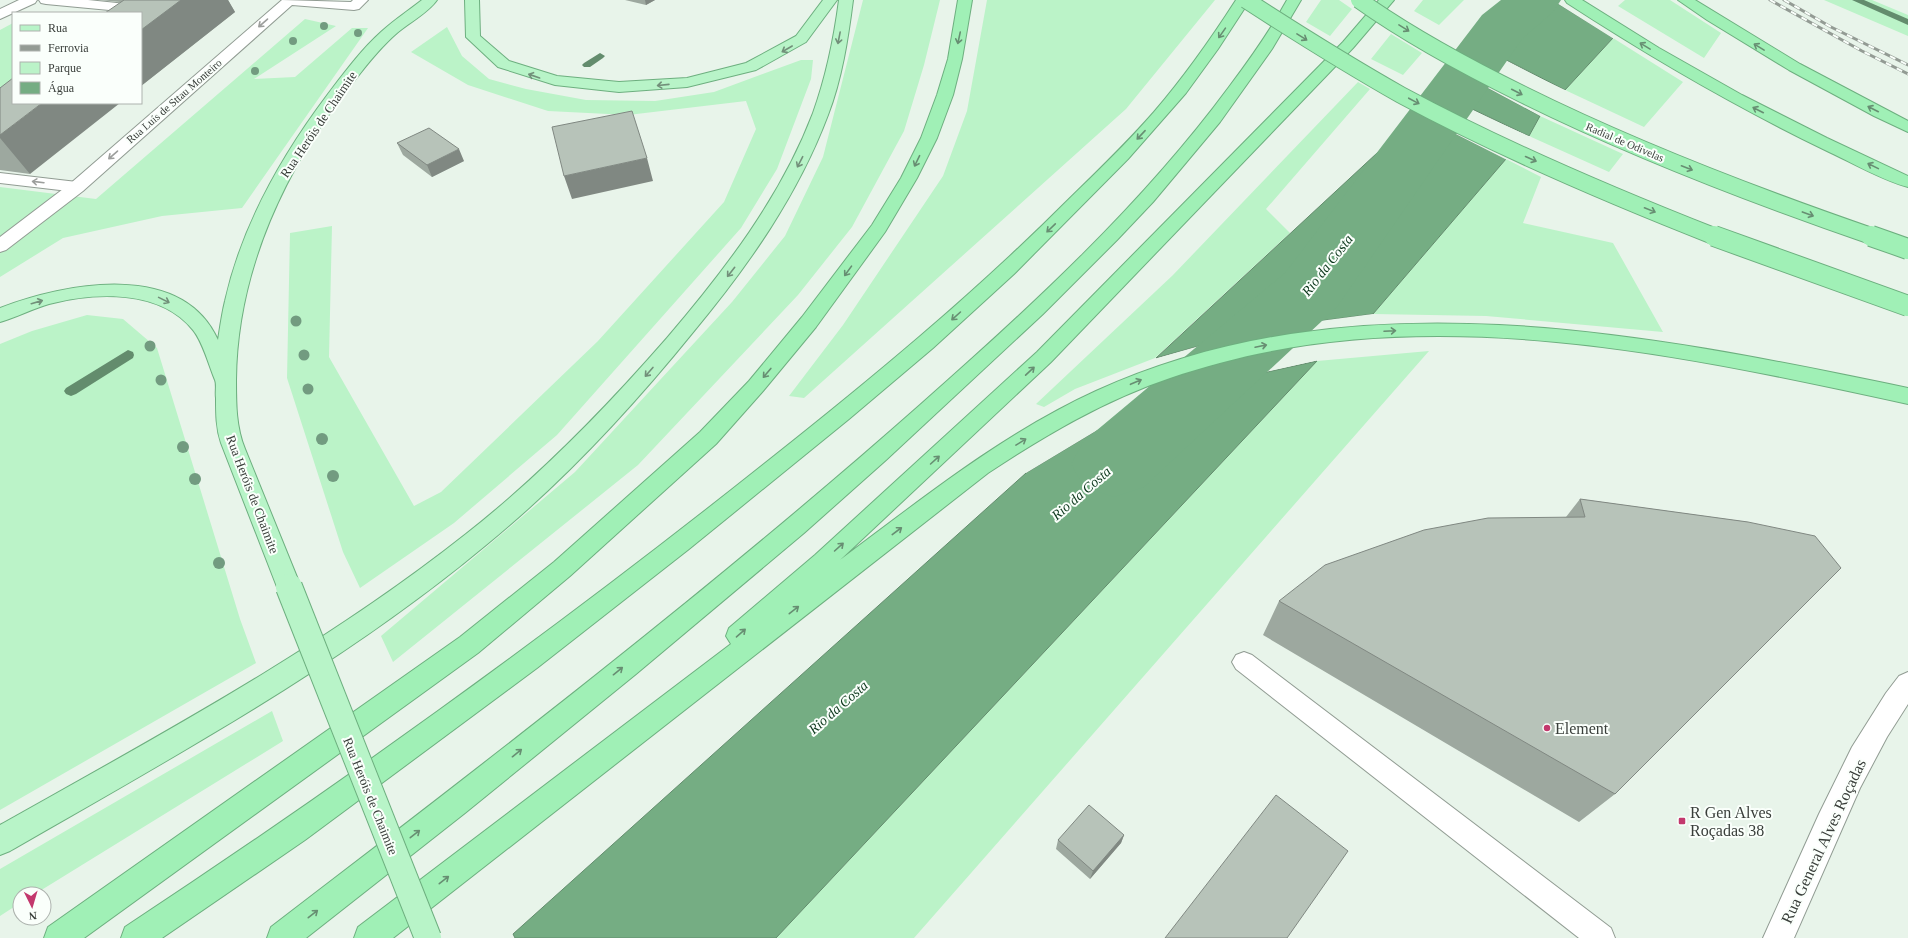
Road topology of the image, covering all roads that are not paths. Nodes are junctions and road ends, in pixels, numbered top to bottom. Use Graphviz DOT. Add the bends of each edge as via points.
graph roads {
  1 [pos="30,0"];
  2 [pos="46,0"];
  3 [pos="283,0"];
  4 [pos="361,0"];
  5 [pos="438,0"];
  6 [pos="472,0"];
  7 [pos="830,0"];
  8 [pos="846,0"];
  9 [pos="966,0"];
  10 [pos="1244,0"];
  11 [pos="1294,0"];
  12 [pos="1359,0"];
  13 [pos="1387,0"];
  14 [pos="1572,0"];
  15 [pos="1685,0"];
  16 [pos="424,5"];
  17 [pos="0,15"];
  18 [pos="142,21"];
  19 [pos="1908,127"];
  20 [pos="0,178"];
  21 [pos="1908,182"];
  22 [pos="77,187"];
  23 [pos="0,246"];
  24 [pos="1908,249"];
  25 [pos="1908,306"];
  26 [pos="0,315"];
  27 [pos="224,379"];
  28 [pos="1908,396"];
  29 [pos="1244,662"];
  30 [pos="1908,684"];
  31 [pos="530,813"];
  32 [pos="0,842"];
  33 [pos="59,938"];
  34 [pos="136,938"];
  35 [pos="282,938"];
  36 [pos="369,938"];
  37 [pos="428,938"];
  38 [pos="1601,938"];
  39 [pos="1778,938"];
  1 -- 17 [label="street"];
  2 -- 18 [label="street" via="155,11"];
  3 -- 4 [label="street, Rua Luís de Sttau Monteiro" via="354,6"];
  3 -- 22 [label="street, Rua Luís de Sttau Monteiro, one-way"];
  5 -- 16 [label="main road, Rua Heróis de Chaimite"];
  7 -- 6 [label="main road, one-way" via="815,26 799,42 745,70 676,84 606,88 539,77 510,67 489,55 476,42 469,26"];
  8 -- 32 [label="main road, one-way" via="822,112 776,208 742,259 700,312 588,438 478,539 357,628 282,676"];
  9 -- 33 [label="highway, one-way" via="945,95 910,178 879,228 809,322 756,386 708,438 562,569 469,645"];
  10 -- 25 [label="highway, one-way, bridge" via="1391,89 1494,142 1678,221"];
  10 -- 34 [label="highway, one-way" via="1198,67 1156,119 1063,216 996,281 821,432 593,612 376,772"];
  35 -- 11 [label="highway, one-way" via="462,798 709,597 924,414 1022,324 1096,252 1186,154 1230,98"];
  12 -- 24 [label="highway, Radial de Odivelas, one-way, bridge" via="1468,67 1591,128 1762,197"];
  31 -- 13 [label="highway, one-way" via="823,562 1044,357 1348,45"];
  21 -- 14 [label="highway, one-way" via="1727,94 1647,48"];
  19 -- 15 [label="highway, one-way" via="1783,61"];
  16 -- 27 [label="main road, Rua Heróis de Chaimite" via="398,24 354,70 301,145 276,186 236,292 228,333"];
  22 -- 20 [label="lane, one-way"];
  22 -- 23 [label="street, Rua Luís de Sttau Monteiro"];
  26 -- 27 [label="main road, one-way" via="57,296 96,291 129,291 157,297 181,309 201,326"];
  27 -- 37 [label="main road, Rua Heróis de Chaimite, bridge" via="228,431"];
  31 -- 28 [label="highway, one-way" via="987,462 1102,397 1143,379 1206,359 1263,346 1326,336 1385,331 1472,330 1584,339 1770,367"];
  29 -- 38 [label="lane"];
  30 -- 39 [label="street, Rua General Alves Roçadas" via="1895,700 1841,795"];
  36 -- 31 [label="highway, one-way"];
}
